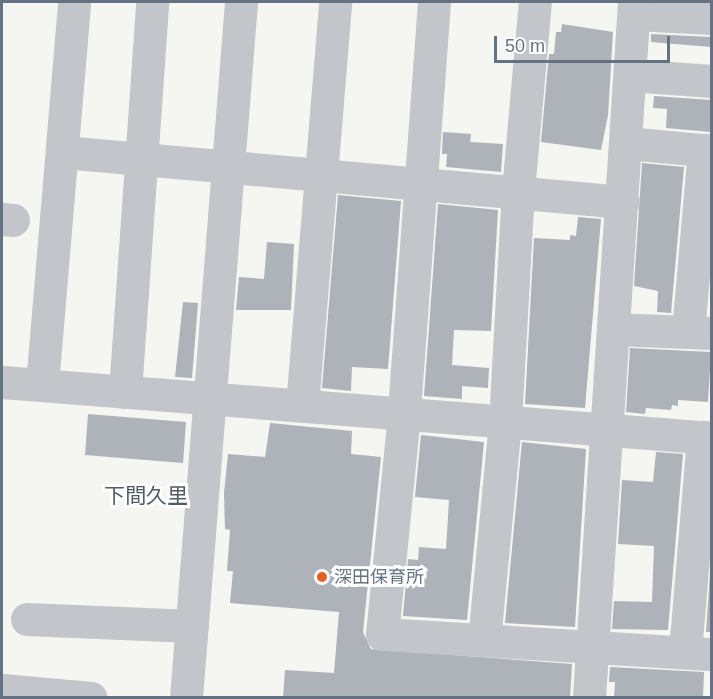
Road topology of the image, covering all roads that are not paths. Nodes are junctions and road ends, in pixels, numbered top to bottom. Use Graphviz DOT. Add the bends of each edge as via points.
graph roads {
  1 [pos="74,2"];
  2 [pos="152,2"];
  3 [pos="241,2"];
  4 [pos="335,2"];
  5 [pos="434,2"];
  6 [pos="535,2"];
  7 [pos="634,8"];
  8 [pos="711,18"];
  9 [pos="630,75"];
  10 [pos="711,81"];
  11 [pos="626,143"];
  12 [pos="707,150"];
  13 [pos="63,152"];
  14 [pos="140,158"];
  15 [pos="228,166"];
  16 [pos="321,174"];
  17 [pos="421,182"];
  18 [pos="518,191"];
  19 [pos="623,202"];
  20 [pos="614,328"];
  21 [pos="700,333"];
  22 [pos="2,382"];
  23 [pos="42,385"];
  24 [pos="125,392"];
  25 [pos="209,399"];
  26 [pos="302,406"];
  27 [pos="404,414"];
  28 [pos="505,422"];
  29 [pos="606,431"];
  30 [pos="707,438"];
  31 [pos="27,619"];
  32 [pos="192,626"];
  33 [pos="484,640"];
  34 [pos="592,646"];
  35 [pos="698,653"];
  36 [pos="2,690"];
  37 [pos="91,698"];
  38 [pos="186,698"];
  39 [pos="589,698"];
  1 -- 13 [label="street"];
  2 -- 14 [label="street"];
  3 -- 15 [label="street"];
  4 -- 16 [label="street"];
  5 -- 17 [label="street"];
  6 -- 18 [label="street"];
  7 -- 8 [label="street"];
  7 -- 9 [label="street"];
  9 -- 10 [label="street"];
  9 -- 11 [label="street"];
  11 -- 12 [label="street"];
  11 -- 19 [label="street"];
  12 -- 21 [label="street"];
  13 -- 14 [label="street"];
  13 -- 23 [label="street"];
  14 -- 15 [label="street"];
  14 -- 24 [label="street"];
  15 -- 16 [label="street"];
  15 -- 25 [label="street"];
  16 -- 17 [label="street"];
  16 -- 26 [label="street"];
  17 -- 18 [label="street"];
  17 -- 27 [label="street"];
  18 -- 19 [label="street"];
  18 -- 28 [label="street"];
  19 -- 20 [label="street"];
  20 -- 21 [label="street"];
  20 -- 29 [label="street"];
  22 -- 23 [label="street"];
  23 -- 24 [label="street"];
  24 -- 25 [label="street"];
  25 -- 26 [label="street"];
  25 -- 32 [label="street"];
  26 -- 27 [label="street"];
  27 -- 28 [label="street"];
  27 -- 33 [label="street" via="382,634"];
  28 -- 29 [label="street"];
  28 -- 33 [label="street"];
  29 -- 30 [label="street"];
  29 -- 34 [label="street"];
  30 -- 35 [label="street"];
  31 -- 32 [label="street"];
  32 -- 38 [label="street"];
  33 -- 34 [label="street"];
  34 -- 35 [label="street"];
  34 -- 39 [label="street"];
  36 -- 37 [label="street"];
}
